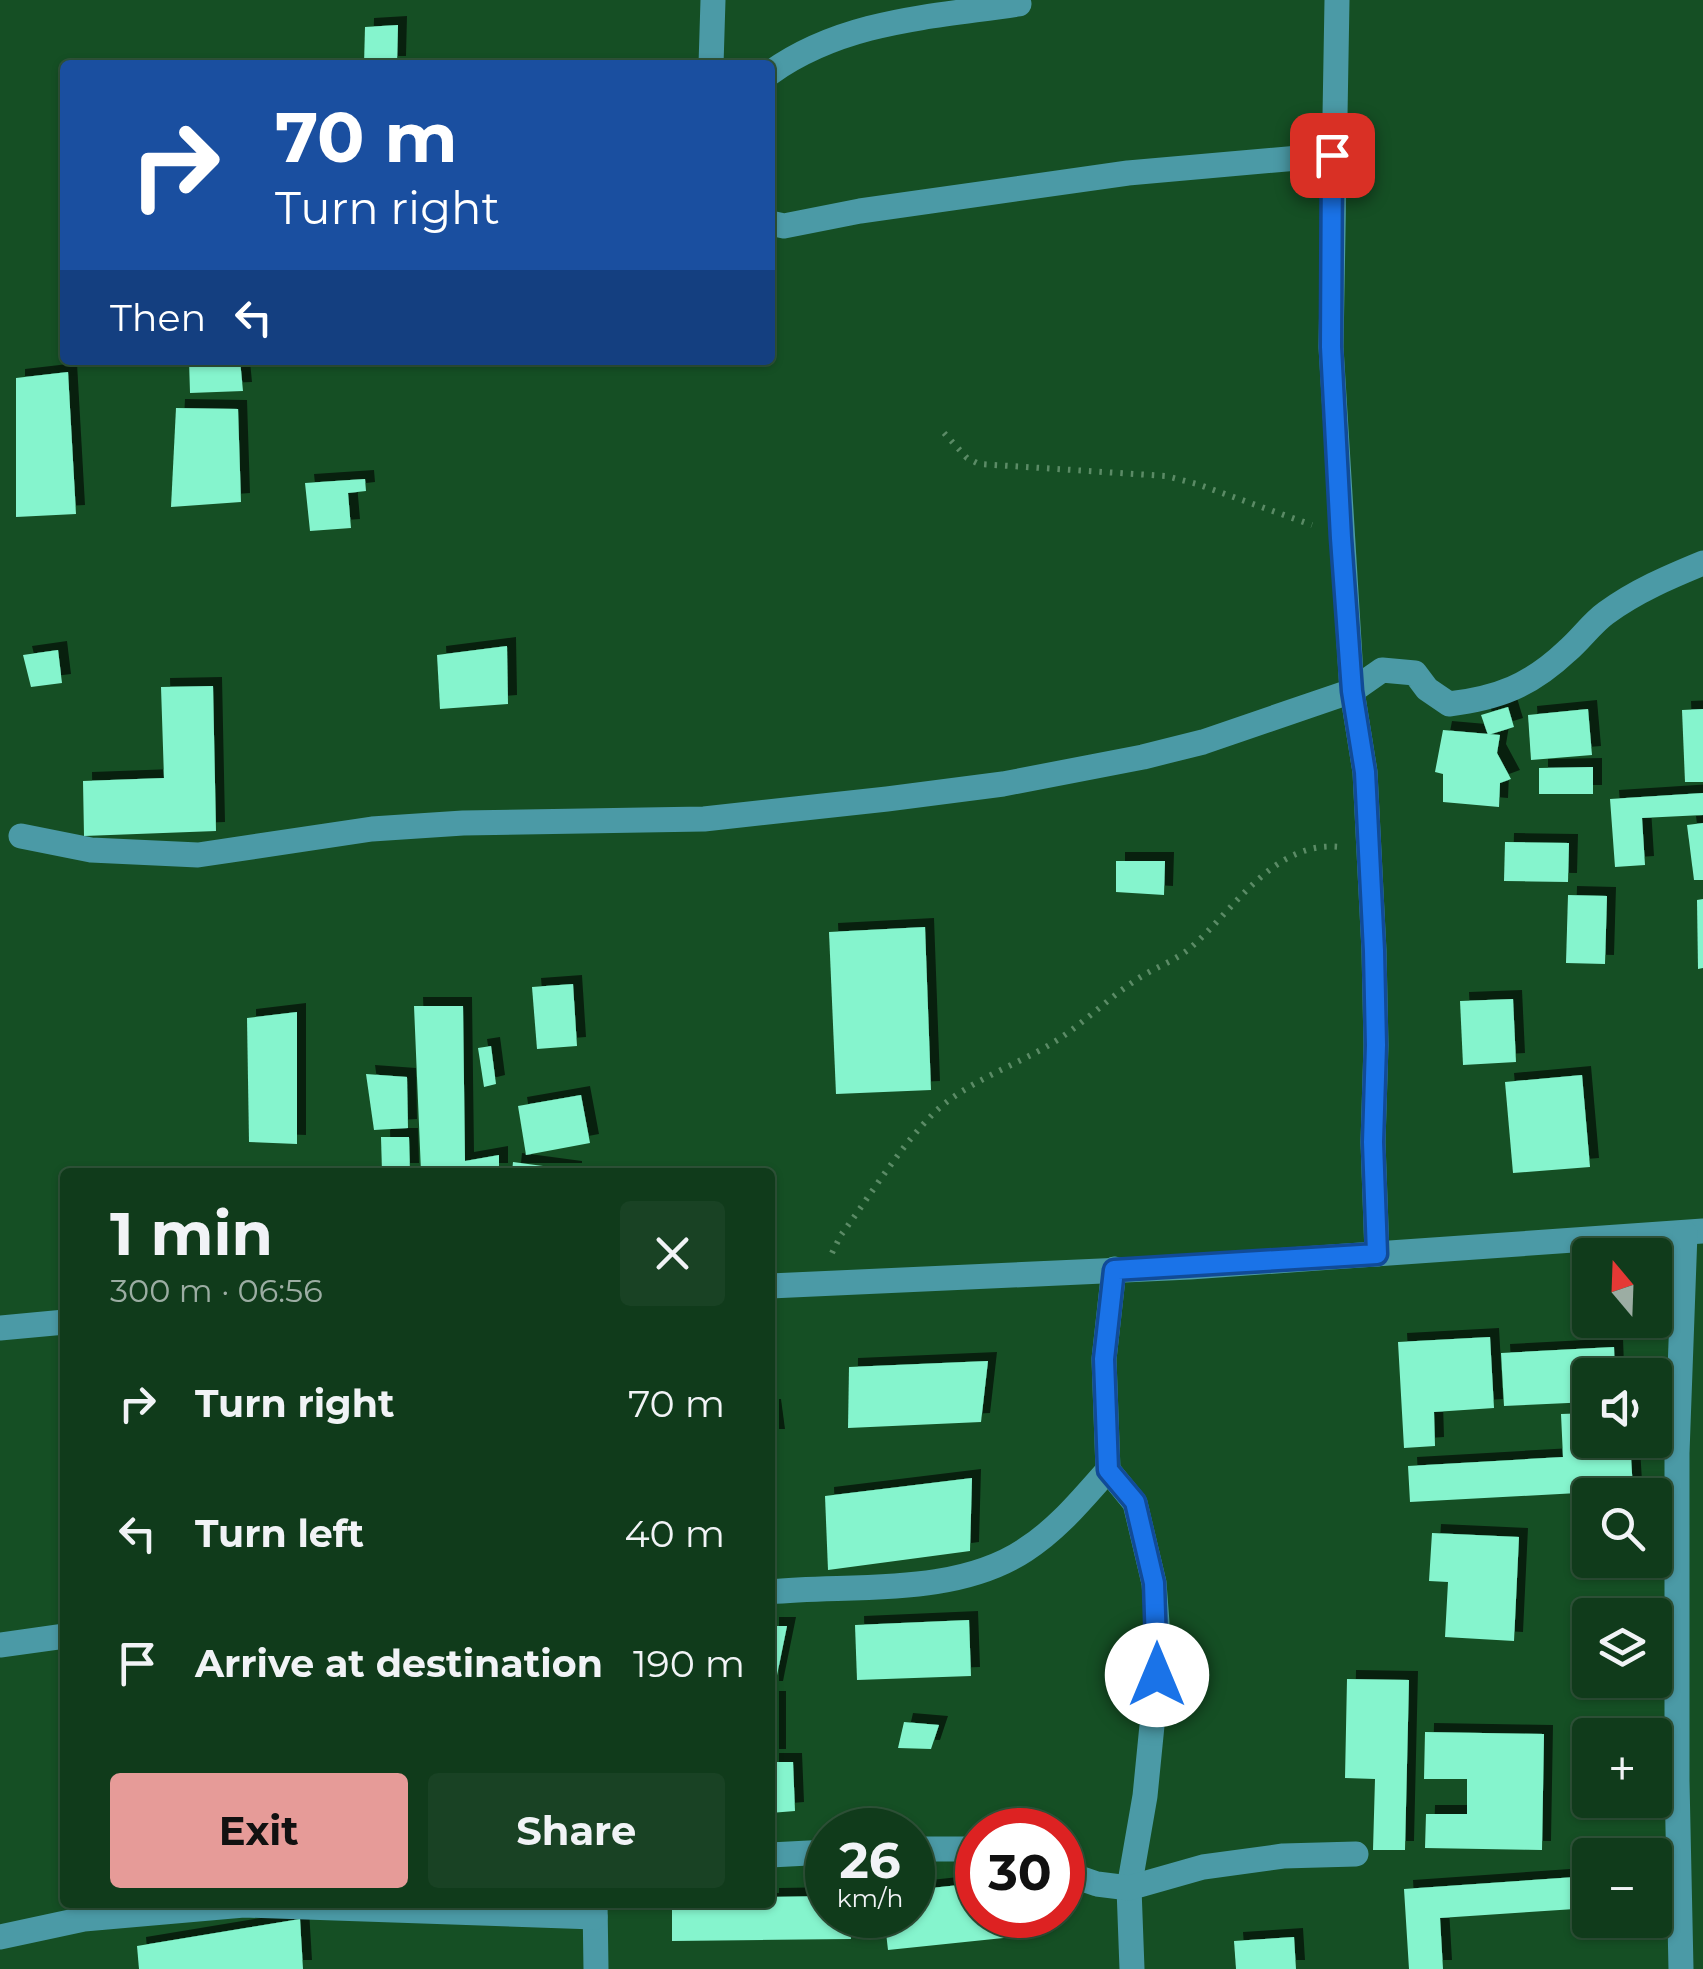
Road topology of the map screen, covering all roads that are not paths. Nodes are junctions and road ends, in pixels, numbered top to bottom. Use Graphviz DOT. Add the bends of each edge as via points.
graph roads {
  1 [pos="713,0"];
  2 [pos="1337,0"];
  3 [pos="1019,4"];
  4 [pos="711,60"];
  5 [pos="775,70"];
  6 [pos="1332,155"];
  7 [pos="775,223"];
  8 [pos="1703,562"];
  9 [pos="1352,691"];
  10 [pos="21,836"];
  11 [pos="1694,1232"];
  12 [pos="1377,1254"];
  13 [pos="1114,1270"];
  14 [pos="775,1286"];
  15 [pos="60,1322"];
  16 [pos="0,1328"];
  17 [pos="1108,1470"];
  18 [pos="775,1592"];
  19 [pos="60,1637"];
  20 [pos="0,1645"];
  21 [pos="805,1853"];
  22 [pos="775,1854"];
  23 [pos="1356,1854"];
  24 [pos="1085,1880"];
  25 [pos="1129,1888"];
  26 [pos="210,1908"];
  27 [pos="455,1908"];
  28 [pos="595,1910"];
  29 [pos="0,1937"];
  30 [pos="596,1969"];
  31 [pos="1132,1969"];
  32 [pos="1682,1969"];
  1 -- 4 [label="street"];
  2 -- 6 [label="street"];
  3 -- 5 [label="street" via="860,28"];
  6 -- 7 [label="street" via="1128,173"];
  6 -- 9 [label="street" via="1331,347"];
  8 -- 9 [label="street" via="1633,594 1512,691 1449,704 1415,672 1382,670"];
  9 -- 10 [label="street" via="1203,742 1094,769 704,819 372,829 198,855 91,850"];
  9 -- 12 [label="street" via="1365,772 1375,970"];
  11 -- 12 [label="street"];
  11 -- 32 [label="street" via="1676,1471"];
  12 -- 13 [label="street"];
  13 -- 14 [label="street"];
  13 -- 17 [label="street" via="1104,1359"];
  15 -- 16 [label="street"];
  17 -- 18 [label="street" via="1062,1521 989,1569 876,1587"];
  17 -- 25 [label="street" via="1135,1502 1157,1622 1145,1796"];
  19 -- 20 [label="street"];
  21 -- 22 [label="street"];
  23 -- 25 [label="street" via="1203,1867"];
  24 -- 25 [label="street"];
  25 -- 31 [label="street"];
  26 -- 29 [label="street" via="84,1919"];
  27 -- 28 [label="street"];
  28 -- 30 [label="street"];
}
